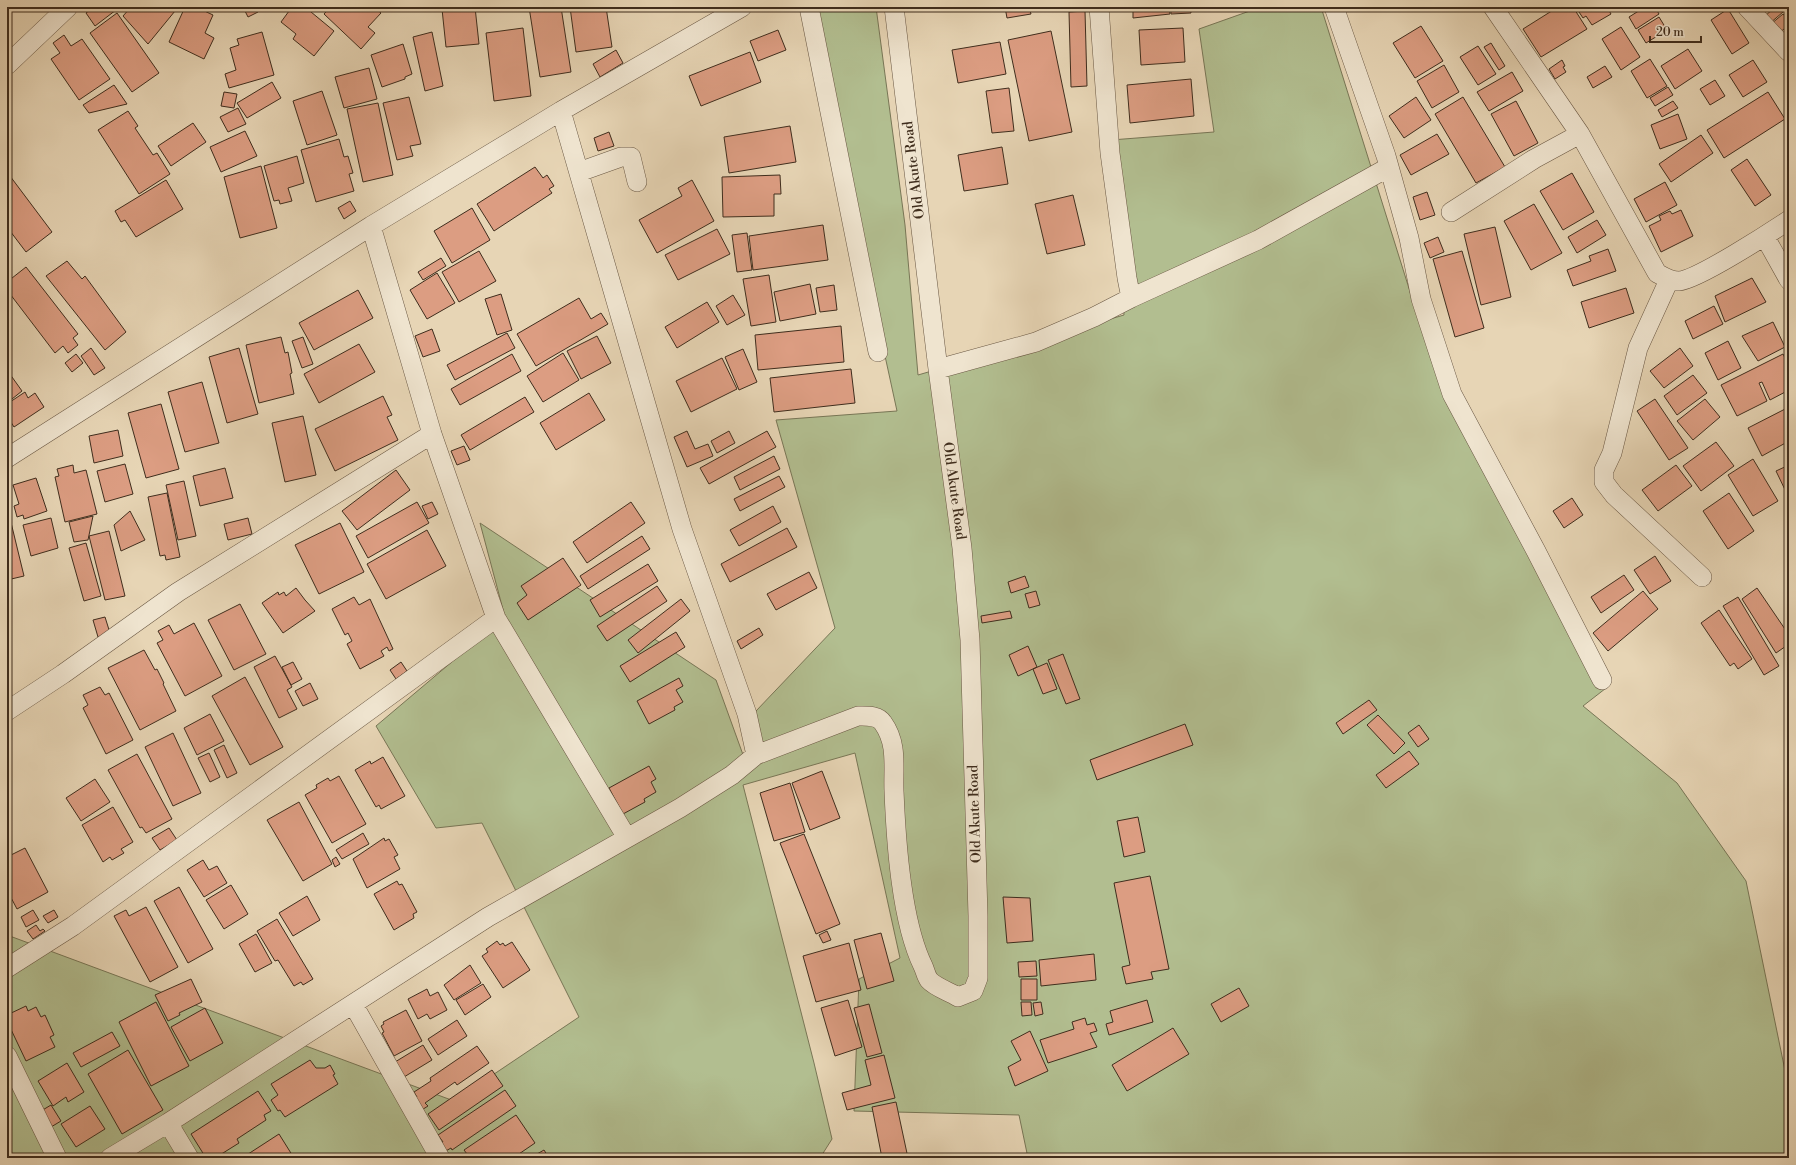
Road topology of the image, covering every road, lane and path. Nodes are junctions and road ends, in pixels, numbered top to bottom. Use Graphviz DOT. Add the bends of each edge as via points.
graph roads {
  1 [pos="68,7"];
  2 [pos="742,7"];
  3 [pos="809,7"];
  4 [pos="894,7"];
  5 [pos="1099,7"];
  6 [pos="1334,7"];
  7 [pos="1493,7"];
  8 [pos="1747,7"];
  9 [pos="1789,52"];
  10 [pos="7,65"];
  11 [pos="561,111"];
  12 [pos="1580,134"];
  13 [pos="1389,167"];
  14 [pos="579,172"];
  15 [pos="637,182"];
  16 [pos="1451,212"];
  17 [pos="1789,220"];
  18 [pos="371,226"];
  19 [pos="1765,237"];
  20 [pos="1669,280"];
  21 [pos="1789,280"];
  22 [pos="1131,298"];
  23 [pos="878,352"];
  24 [pos="938,369"];
  25 [pos="432,434"];
  26 [pos="7,458"];
  27 [pos="1702,577"];
  28 [pos="496,618"];
  29 [pos="1602,680"];
  30 [pos="7,711"];
  31 [pos="756,755"];
  32 [pos="627,838"];
  33 [pos="7,968"];
  34 [pos="353,1004"];
  35 [pos="7,1056"];
  36 [pos="168,1122"];
  37 [pos="57,1158"];
  38 [pos="110,1158"];
  39 [pos="189,1158"];
  40 [pos="440,1158"];
  1 -- 10 [label="street"];
  2 -- 11 [label="street"];
  3 -- 23 [label="street"];
  4 -- 24 [label="street, Old Akute Road"];
  5 -- 22 [label="street" via="1110,153"];
  6 -- 13 [label="street"];
  7 -- 12 [label="street"];
  8 -- 9 [label="street"];
  11 -- 14 [label="street"];
  11 -- 18 [label="street"];
  12 -- 16 [label="street" via="1534,159"];
  12 -- 20 [label="street" via="1657,273"];
  13 -- 22 [label="street" via="1258,240"];
  13 -- 29 [label="street" via="1409,238 1421,299 1452,394"];
  14 -- 15 [label="street" via="621,157 631,157"];
  14 -- 31 [label="street" via="682,529 747,714"];
  17 -- 19 [label="street"];
  18 -- 25 [label="street"];
  18 -- 26 [label="street"];
  19 -- 20 [label="street" via="1695,276 1681,281"];
  19 -- 21 [label="street"];
  20 -- 27 [label="street" via="1638,348 1612,453 1604,470 1604,482 1614,495"];
  22 -- 24 [label="street" via="1076,326 1036,342"];
  24 -- 31 [label="street, Old Akute Road" via="962,548 970,640 978,916 978,978 973,991 958,997 930,980 916,953 906,906 896,834 894,752 890,734 882,721 872,716 858,716"];
  25 -- 28 [label="street"];
  25 -- 30 [label="street" via="178,592"];
  28 -- 32 [label="street"];
  28 -- 33 [label="street" via="73,926"];
  31 -- 32 [label="street" via="726,779"];
  32 -- 34 [label="street" via="488,917"];
  34 -- 36 [label="street"];
  34 -- 40 [label="street"];
  35 -- 37 [label="street"];
  36 -- 38 [label="street"];
  36 -- 39 [label="street"];
}
